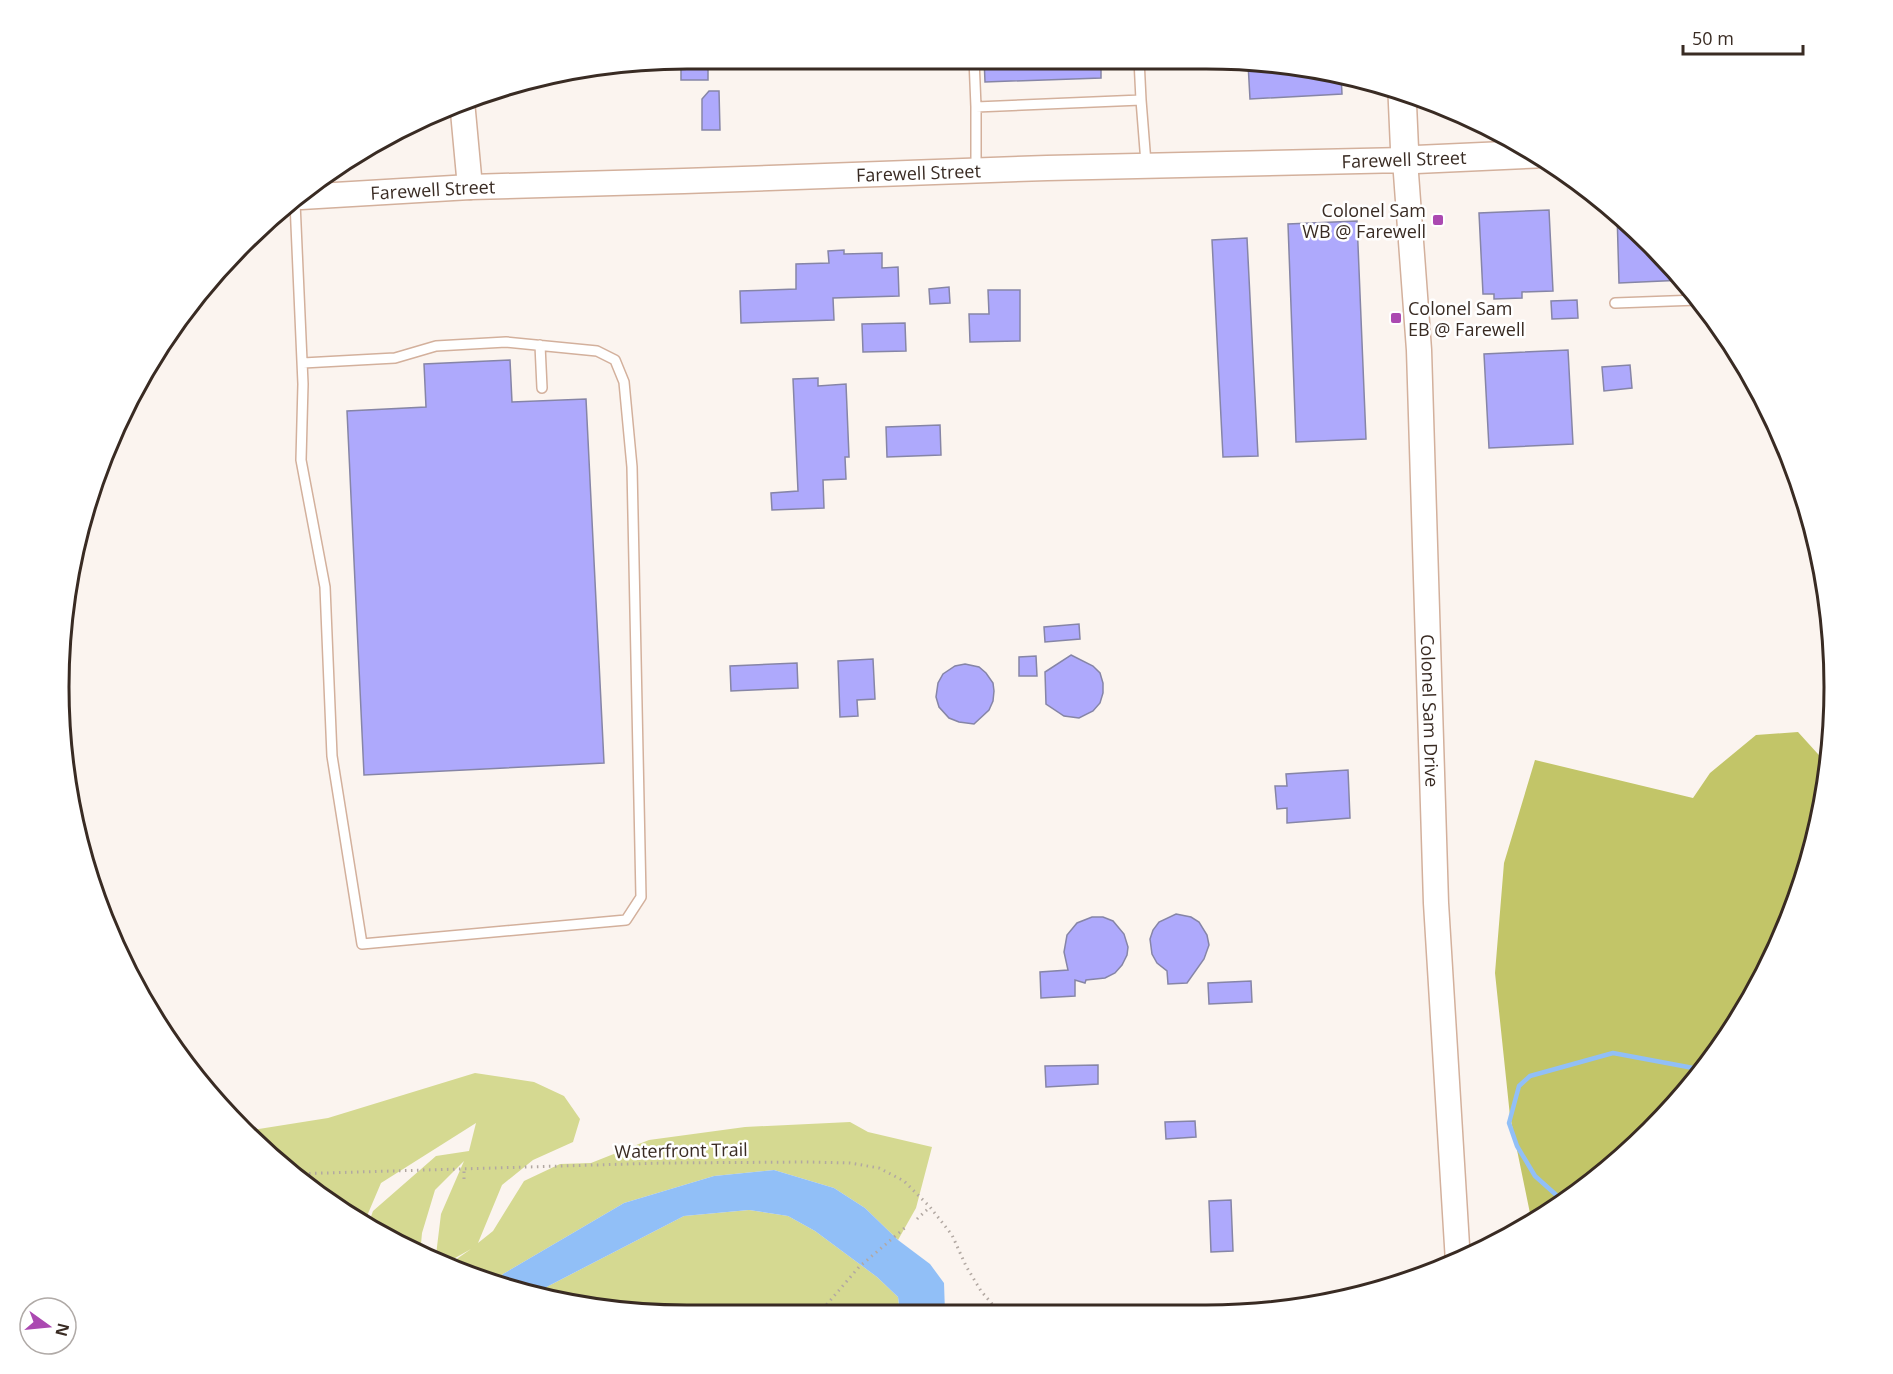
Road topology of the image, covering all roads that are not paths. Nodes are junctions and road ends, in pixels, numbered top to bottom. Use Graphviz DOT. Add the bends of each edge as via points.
graph roads {
  1 [pos="974,69"];
  2 [pos="1140,69"];
  3 [pos="1141,100"];
  4 [pos="1402,101"];
  5 [pos="976,107"];
  6 [pos="463,111"];
  7 [pos="1519,155"];
  8 [pos="1405,160"];
  9 [pos="1146,166"];
  10 [pos="976,171"];
  11 [pos="470,187"];
  12 [pos="312,196"];
  13 [pos="295,210"];
  14 [pos="1687,300"];
  15 [pos="1616,303"];
  16 [pos="540,345"];
  17 [pos="303,363"];
  18 [pos="542,388"];
  19 [pos="1457,1251"];
  1 -- 5 [label="lane"];
  2 -- 3 [label="lane"];
  3 -- 5 [label="lane"];
  3 -- 9 [label="lane"];
  4 -- 8 [label="main road"];
  5 -- 10 [label="lane"];
  6 -- 11 [label="street"];
  7 -- 8 [label="main road, Farewell Street"];
  8 -- 9 [label="street, Farewell Street"];
  8 -- 19 [label="street, Colonel Sam Drive" via="1419,350 1436,903"];
  9 -- 10 [label="street, Farewell Street"];
  10 -- 11 [label="street, Farewell Street"];
  11 -- 12 [label="street, Farewell Street"];
  13 -- 17 [label="lane"];
  14 -- 15 [label="lane"];
  16 -- 17 [label="lane" via="506,342 436,346 395,358"];
  16 -- 17 [label="lane" via="597,351 615,360 624,381 632,467 641,897 626,920 362,944 332,756 326,587 302,460"];
  16 -- 18 [label="lane"];
}
